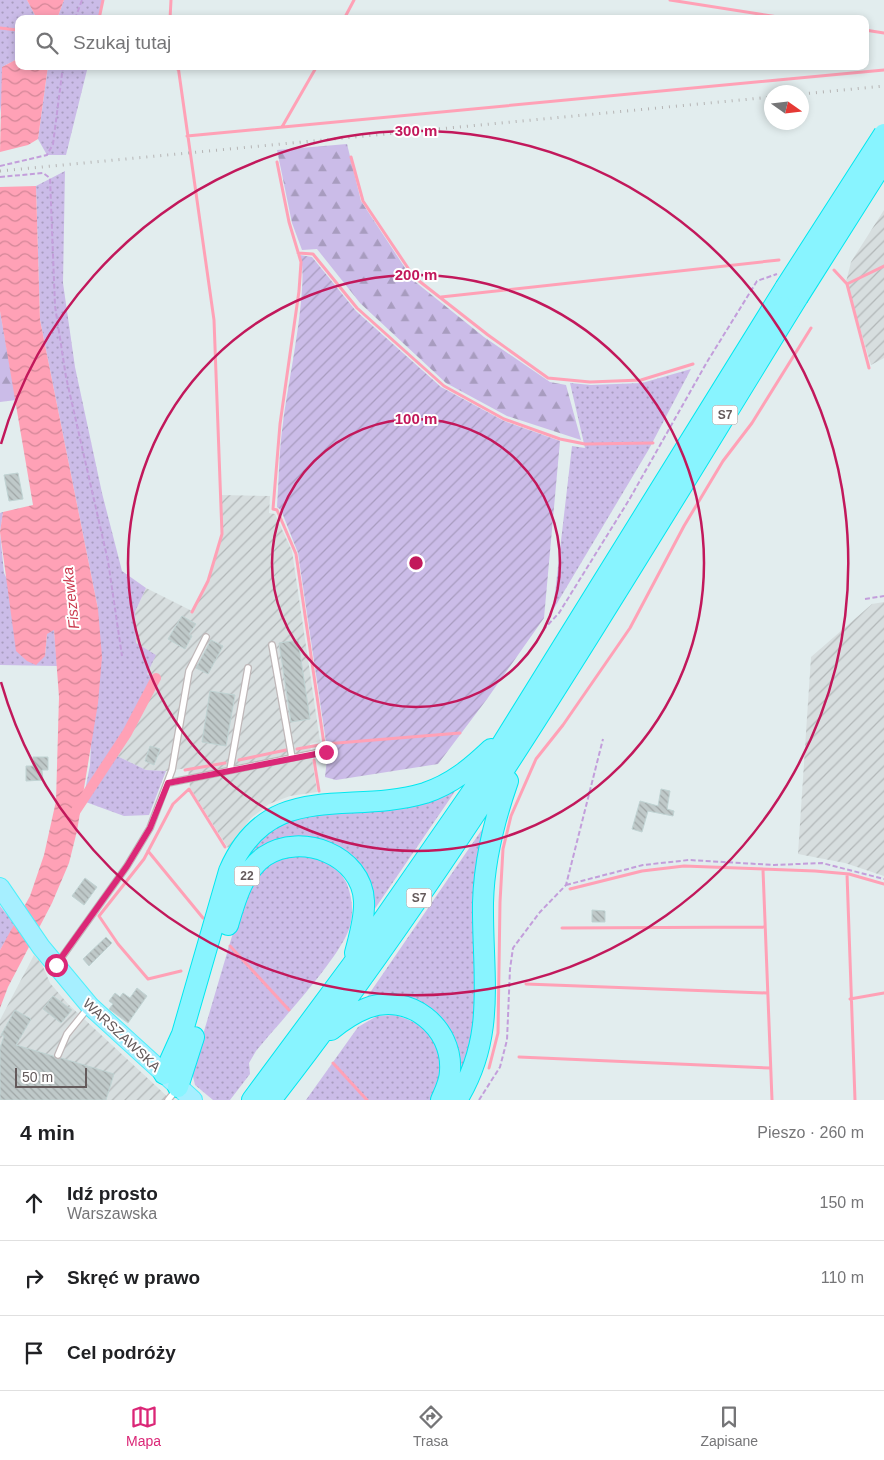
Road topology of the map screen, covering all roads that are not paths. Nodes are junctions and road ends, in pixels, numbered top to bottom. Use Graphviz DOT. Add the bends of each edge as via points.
graph roads {
  1 [pos="884,134"];
  2 [pos="884,161"];
  3 [pos="792,292"];
  4 [pos="206,637"];
  5 [pos="272,645"];
  6 [pos="248,668"];
  7 [pos="517,737"];
  8 [pos="326,752"];
  9 [pos="292,758"];
  10 [pos="230,770"];
  11 [pos="168,783"];
  12 [pos="0,887"];
  13 [pos="56,965"];
  14 [pos="352,965"];
  15 [pos="90,1006"];
  16 [pos="312,1046"];
  17 [pos="58,1055"];
  18 [pos="170,1087"];
  19 [pos="272,1090"];
  20 [pos="194,1100"];
  21 [pos="252,1100"];
  22 [pos="441,1100"];
  23 [pos="457,1100"];
  1 -- 3 [label="highway, S7, bridge"];
  2 -- 3 [label="highway, S7, bridge"];
  3 -- 7 [label="highway, S7"];
  4 -- 11 [label="lane" via="189,671"];
  5 -- 9 [label="lane"];
  6 -- 10 [label="lane"];
  7 -- 14 [label="highway, S7" via="476,786"];
  7 -- 16 [label="highway, S7" via="489,796"];
  7 -- 18 [label="highway" via="451,782 426,792 396,799 290,810 258,828 238,852 229,872"];
  7 -- 23 [label="highway" via="487,855 483,904 485,1020 478,1058"];
  8 -- 9 [label="lane"];
  9 -- 10 [label="lane"];
  10 -- 11 [label="lane"];
  11 -- 13 [label="lane" via="150,828 127,866"];
  12 -- 13 [label="main road, WARSZAWSKA"];
  13 -- 15 [label="main road, WARSZAWSKA"];
  14 -- 18 [label="highway, 22" via="364,901 357,876 336,856 310,847 280,849 265,856 247,876 234,905"];
  14 -- 19 [label="highway, S7"];
  15 -- 17 [label="lane" via="67,1034"];
  15 -- 18 [label="main road, WARSZAWSKA"];
  16 -- 19 [label="highway, S7"];
  16 -- 22 [label="highway" via="352,1015 368,1007 400,1005 412,1008 431,1020 445,1042 450,1072"];
  18 -- 20 [label="main road, WARSZAWSKA"];
  19 -- 21 [label="highway, S7"];
}
